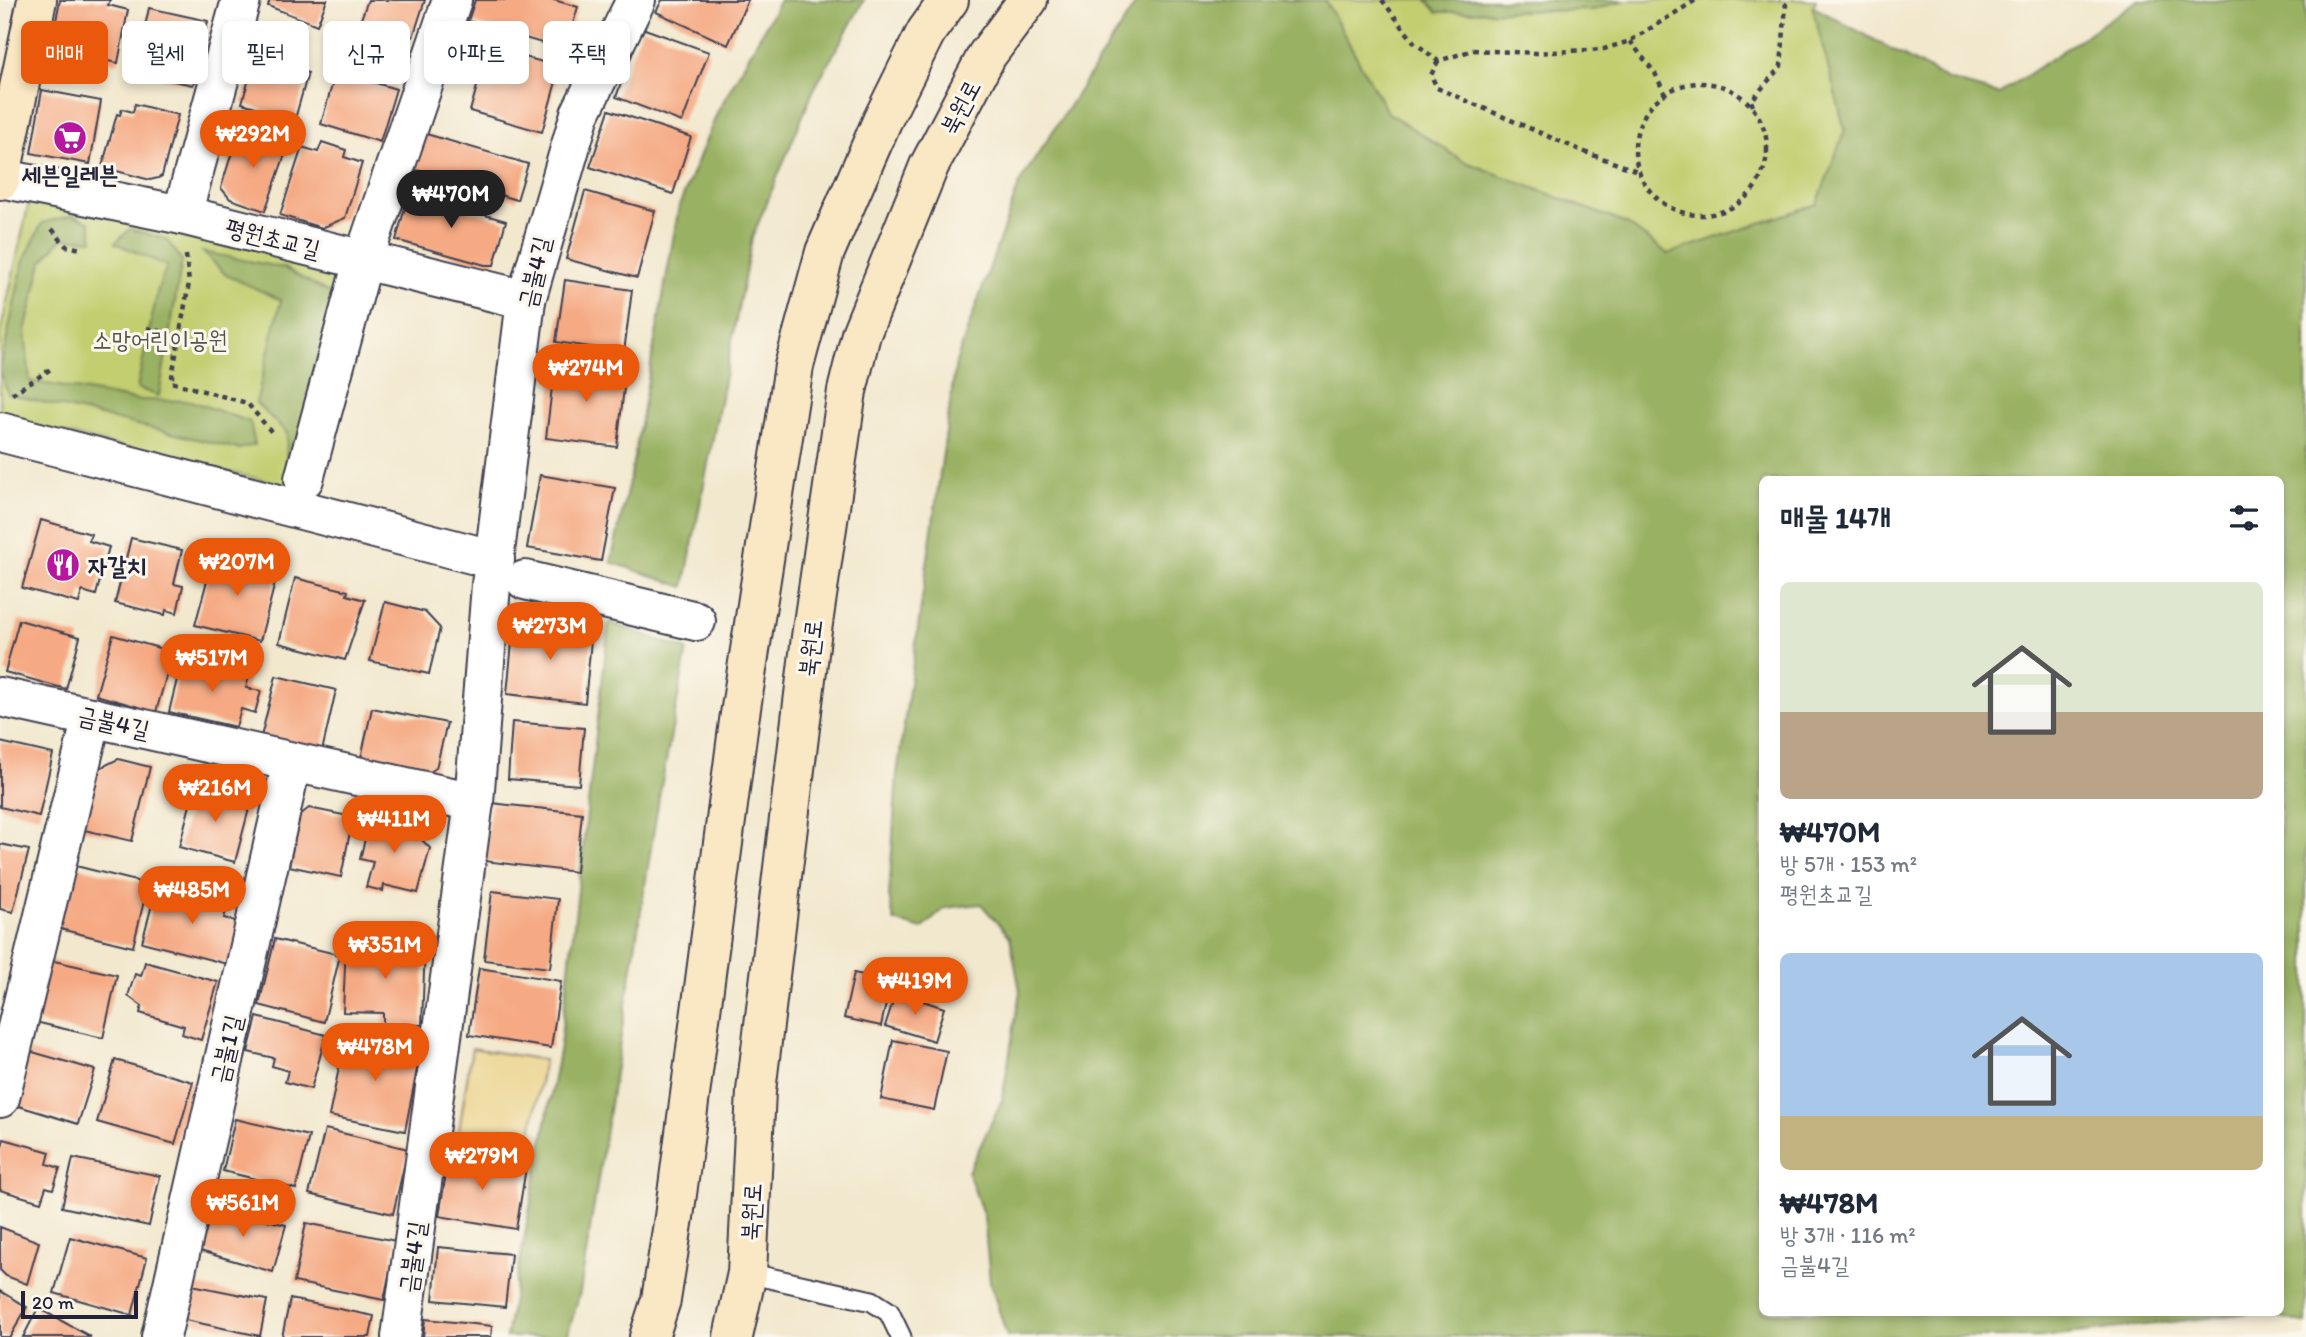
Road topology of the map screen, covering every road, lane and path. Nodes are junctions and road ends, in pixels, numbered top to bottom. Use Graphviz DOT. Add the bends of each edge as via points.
graph roads {
  1 [pos="37,0"];
  2 [pos="241,0"];
  3 [pos="452,0"];
  4 [pos="636,0"];
  5 [pos="948,0"];
  6 [pos="1028,0"];
  7 [pos="1382,0"];
  8 [pos="1696,0"];
  9 [pos="1780,0"];
  10 [pos="1630,41"];
  11 [pos="1438,61"];
  12 [pos="1665,94"];
  13 [pos="1755,111"];
  14 [pos="1640,172"];
  15 [pos="0,179"];
  16 [pos="182,215"];
  17 [pos="363,261"];
  18 [pos="526,300"];
  19 [pos="147,328"];
  20 [pos="179,336"];
  21 [pos="54,367"];
  22 [pos="11,395"];
  23 [pos="0,432"];
  24 [pos="282,445"];
  25 [pos="0,460"];
  26 [pos="304,479"];
  27 [pos="504,575"];
  28 [pos="696,621"];
  29 [pos="0,697"];
  30 [pos="92,718"];
  31 [pos="292,762"];
  32 [pos="474,802"];
  33 [pos="0,1098"];
  34 [pos="747,1273"];
  35 [pos="161,1337"];
  36 [pos="401,1337"];
  37 [pos="649,1337"];
  38 [pos="733,1337"];
  39 [pos="901,1337"];
  1 -- 15 [label="street"];
  2 -- 16 [label="street"];
  3 -- 17 [label="street"];
  4 -- 18 [label="street, 금불4길" via="580,114"];
  5 -- 37 [label="street" via="926,32 882,121 825,252 793,366 739,721 674,1217 661,1300"];
  6 -- 34 [label="street, 북원로" via="987,55 929,166 861,334 847,391 811,637 757,1091"];
  7 -- 11 [label="path" via="1414,42"];
  8 -- 10 [label="path"];
  9 -- 13 [label="path" via="1786,5 1781,66 1751,101 1760,120"];
  10 -- 11 [label="path" via="1604,49 1536,53 1473,50"];
  10 -- 12 [label="path"];
  11 -- 14 [label="path" via="1431,75 1437,88"];
  12 -- 13 [label="path" via="1699,83 1720,86"];
  12 -- 14 [label="path" via="1644,116 1636,137"];
  13 -- 14 [label="path" via="1765,130 1763,173 1736,206 1716,214 1674,209 1656,197"];
  15 -- 16 [label="street, 평원초교길"];
  16 -- 17 [label="street, 평원초교길"];
  16 -- 20 [label="path" via="189,283"];
  17 -- 18 [label="street, 평원초교길"];
  17 -- 26 [label="street"];
  18 -- 27 [label="street, 금불4길" via="510,409"];
  19 -- 20 [label="path"];
  20 -- 24 [label="path" via="171,382 247,403"];
  21 -- 22 [label="path"];
  23 -- 27 [label="street"];
  25 -- 27 [label="street"];
  27 -- 28 [label="street"];
  27 -- 32 [label="street, 금불4길"];
  29 -- 30 [label="street, 금불4길"];
  30 -- 31 [label="street, 금불4길"];
  30 -- 33 [label="street"];
  31 -- 32 [label="street, 금불4길"];
  31 -- 35 [label="street, 금불1길"];
  32 -- 36 [label="street, 금불4길"];
  34 -- 38 [label="street, 북원로"];
  34 -- 39 [label="lane" via="872,1301 889,1312"];
}
